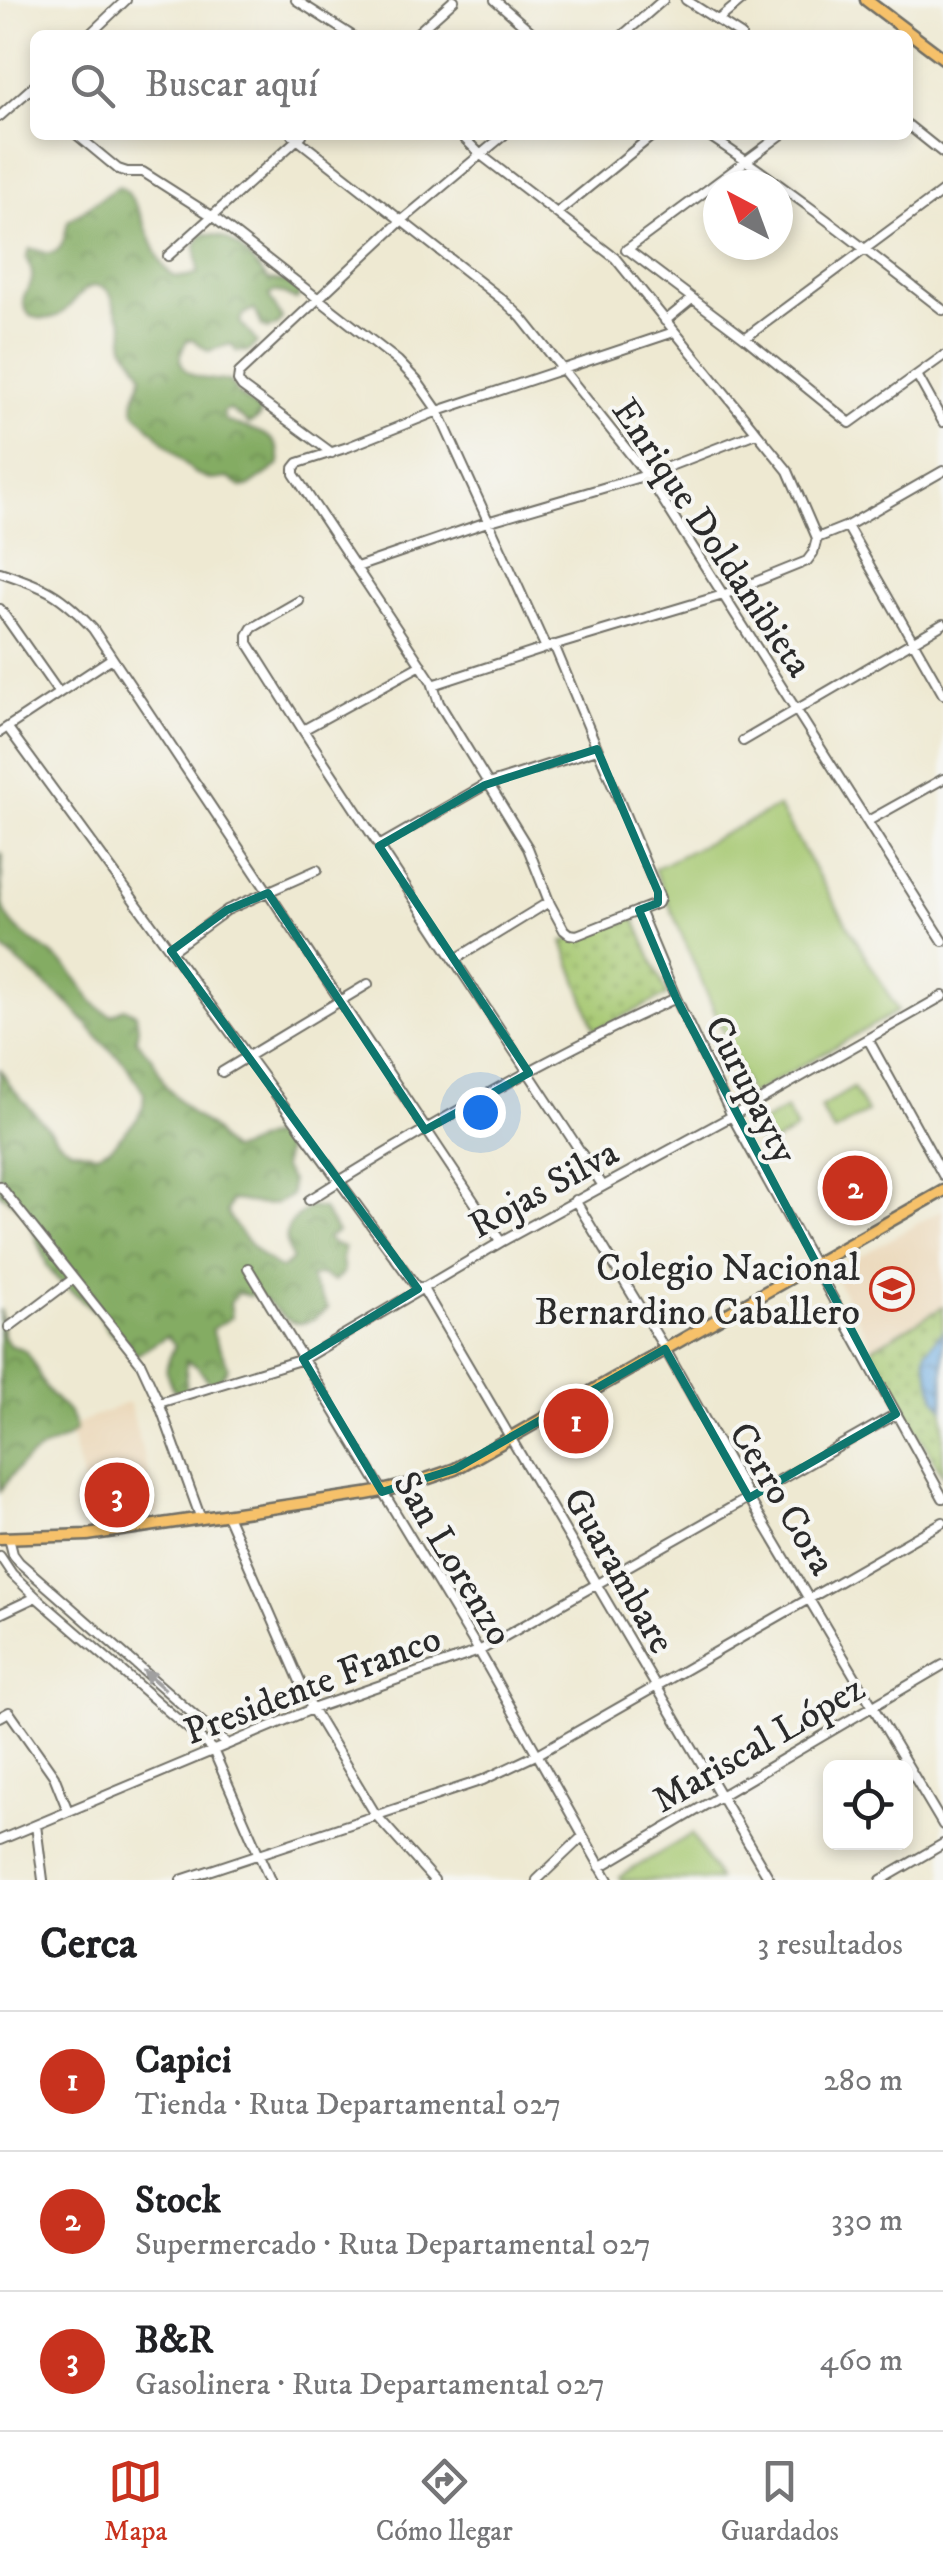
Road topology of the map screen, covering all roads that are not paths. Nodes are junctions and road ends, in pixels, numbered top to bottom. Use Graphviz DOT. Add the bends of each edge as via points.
graph roads {
  1 [pos="126,0"];
  2 [pos="296,0"];
  3 [pos="454,0"];
  4 [pos="495,0"];
  5 [pos="663,0"];
  6 [pos="686,0"];
  7 [pos="742,0"];
  8 [pos="866,0"];
  9 [pos="718,20"];
  10 [pos="94,30"];
  11 [pos="343,30"];
  12 [pos="420,30"];
  13 [pos="529,30"];
  14 [pos="629,30"];
  15 [pos="733,30"];
  16 [pos="904,30"];
  17 [pos="913,37"];
  18 [pos="943,58"];
  19 [pos="30,94"];
  20 [pos="0,116"];
  21 [pos="913,129"];
  22 [pos="83,140"];
  23 [pos="293,140"];
  24 [pos="302,140"];
  25 [pos="466,140"];
  26 [pos="498,140"];
  27 [pos="647,140"];
  28 [pos="716,140"];
  29 [pos="774,140"];
  30 [pos="943,153"];
  31 [pos="481,154"];
  32 [pos="747,161"];
  33 [pos="943,190"];
  34 [pos="556,212"];
  35 [pos="212,216"];
  36 [pos="400,222"];
  37 [pos="626,249"];
  38 [pos="866,249"];
  39 [pos="168,256"];
  40 [pos="615,258"];
  41 [pos="692,298"];
  42 [pos="317,300"];
  43 [pos="943,310"];
  44 [pos="665,321"];
  45 [pos="674,332"];
  46 [pos="745,338"];
  47 [pos="943,356"];
  48 [pos="561,368"];
  49 [pos="916,375"];
  50 [pos="438,410"];
  51 [pos="943,422"];
  52 [pos="756,433"];
  53 [pos="332,453"];
  54 [pos="943,471"];
  55 [pos="647,475"];
  56 [pos="486,522"];
  57 [pos="847,526"];
  58 [pos="817,538"];
  59 [pos="357,567"];
  60 [pos="0,572"];
  61 [pos="724,595"];
  62 [pos="298,601"];
  63 [pos="2,616"];
  64 [pos="943,624"];
  65 [pos="913,642"];
  66 [pos="550,646"];
  67 [pos="112,658"];
  68 [pos="421,665"];
  69 [pos="433,685"];
  70 [pos="58,694"];
  71 [pos="943,694"];
  72 [pos="797,708"];
  73 [pos="4,730"];
  74 [pos="303,730"];
  75 [pos="743,740"];
  76 [pos="597,749"];
  77 [pos="943,779"];
  78 [pos="488,784"];
  79 [pos="868,821"];
  80 [pos="379,846"];
  81 [pos="317,870"];
  82 [pos="268,893"];
  83 [pos="549,902"];
  84 [pos="639,910"];
  85 [pos="943,941"];
  86 [pos="171,951"];
  87 [pos="454,960"];
  88 [pos="368,984"];
  89 [pos="943,996"];
  90 [pos="676,998"];
  91 [pos="340,1001"];
  92 [pos="868,1039"];
  93 [pos="248,1056"];
  94 [pos="222,1072"];
  95 [pos="529,1073"];
  96 [pos="732,1116"];
  97 [pos="425,1130"];
  98 [pos="943,1175"];
  99 [pos="339,1181"];
  100 [pos="0,1186"];
  101 [pos="603,1186"];
  102 [pos="943,1190"];
  103 [pos="309,1200"];
  104 [pos="575,1200"];
  105 [pos="501,1242"];
  106 [pos="813,1265"];
  107 [pos="248,1268"];
  108 [pos="73,1279"];
  109 [pos="420,1288"];
  110 [pos="9,1327"];
  111 [pos="665,1349"];
  112 [pos="303,1358"];
  113 [pos="159,1404"];
  114 [pos="896,1414"];
  115 [pos="510,1437"];
  116 [pos="382,1492"];
  117 [pos="749,1498"];
  118 [pos="943,1498"];
  119 [pos="227,1515"];
  120 [pos="201,1519"];
  121 [pos="943,1522"];
  122 [pos="4,1538"];
  123 [pos="0,1556"];
  124 [pos="597,1584"];
  125 [pos="36,1597"];
  126 [pos="811,1599"];
  127 [pos="0,1614"];
  128 [pos="479,1652"];
  129 [pos="943,1665"];
  130 [pos="656,1686"];
  131 [pos="874,1706"];
  132 [pos="312,1709"];
  133 [pos="0,1717"];
  134 [pos="227,1744"];
  135 [pos="213,1750"];
  136 [pos="538,1754"];
  137 [pos="721,1796"];
  138 [pos="68,1810"];
  139 [pos="376,1815"];
  140 [pos="36,1825"];
  141 [pos="943,1825"];
  142 [pos="583,1836"];
  143 [pos="0,1840"];
  144 [pos="943,1844"];
  145 [pos="259,1854"];
  146 [pos="600,1867"];
  147 [pos="43,1880"];
  148 [pos="181,1880"];
  149 [pos="270,1880"];
  150 [pos="434,1880"];
  151 [pos="537,1880"];
  152 [pos="608,1880"];
  153 [pos="770,1880"];
  154 [pos="880,1880"];
  1 -- 10 [label="street"];
  2 -- 11 [label="street"];
  3 -- 12 [label="street"];
  4 -- 13 [label="street"];
  5 -- 14 [label="street"];
  6 -- 9 [label="street"];
  7 -- 9 [label="street"];
  8 -- 16 [label="main road"];
  9 -- 15 [label="street"];
  17 -- 18 [label="main road"];
  19 -- 20 [label="street"];
  21 -- 30 [label="street"];
  22 -- 35 [label="street" via="118,169 143,172"];
  23 -- 35 [label="street"];
  24 -- 36 [label="street, Enrique Doldanibieta"];
  25 -- 31 [label="street"];
  26 -- 31 [label="street"];
  27 -- 34 [label="street"];
  28 -- 32 [label="street"];
  29 -- 32 [label="street"];
  31 -- 34 [label="street"];
  31 -- 36 [label="street"];
  32 -- 37 [label="street"];
  32 -- 38 [label="street"];
  33 -- 38 [label="street"];
  34 -- 40 [label="street"];
  35 -- 39 [label="street"];
  35 -- 42 [label="street"];
  36 -- 42 [label="street"];
  36 -- 48 [label="street, Enrique Doldanibieta" via="504,301"];
  37 -- 40 [label="street"];
  37 -- 41 [label="street"];
  38 -- 43 [label="street"];
  38 -- 46 [label="street"];
  40 -- 44 [label="street"];
  41 -- 44 [label="street"];
  41 -- 46 [label="street"];
  42 -- 50 [label="street" via="398,361"];
  42 -- 53 [label="street" via="238,382"];
  44 -- 45 [label="street"];
  45 -- 48 [label="street"];
  45 -- 52 [label="street"];
  46 -- 49 [label="street" via="850,423"];
  47 -- 49 [label="street"];
  48 -- 50 [label="street"];
  48 -- 55 [label="street, Enrique Doldanibieta"];
  49 -- 51 [label="street"];
  50 -- 53 [label="street"];
  50 -- 56 [label="street"];
  52 -- 55 [label="street"];
  52 -- 58 [label="street" via="788,470"];
  53 -- 59 [label="street" via="298,463 294,474"];
  54 -- 57 [label="street"];
  55 -- 56 [label="street"];
  55 -- 61 [label="street, Enrique Doldanibieta"];
  56 -- 59 [label="street"];
  56 -- 66 [label="street"];
  57 -- 58 [label="street"];
  57 -- 65 [label="street"];
  58 -- 61 [label="street" via="807,560"];
  59 -- 68 [label="street"];
  60 -- 67 [label="street" via="62,598"];
  61 -- 66 [label="street"];
  61 -- 72 [label="street, Enrique Doldanibieta"];
  62 -- 74 [label="street" via="258,623 248,643"];
  63 -- 70 [label="street"];
  64 -- 65 [label="street"];
  65 -- 71 [label="street"];
  65 -- 72 [label="street"];
  66 -- 69 [label="street"];
  66 -- 76 [label="street"];
  67 -- 70 [label="street"];
  67 -- 82 [label="street"];
  68 -- 69 [label="street"];
  68 -- 74 [label="street"];
  69 -- 78 [label="street"];
  70 -- 73 [label="street"];
  72 -- 75 [label="street"];
  72 -- 79 [label="street, Enrique Doldanibieta"];
  73 -- 86 [label="street, Guarambare"];
  74 -- 80 [label="street"];
  76 -- 78 [label="street"];
  76 -- 84 [label="street" via="660,898"];
  77 -- 79 [label="street"];
  78 -- 80 [label="street"];
  78 -- 83 [label="street" via="528,848"];
  79 -- 85 [label="street, Enrique Doldanibieta"];
  80 -- 87 [label="street"];
  81 -- 82 [label="street"];
  82 -- 86 [label="street" via="227,910"];
  82 -- 91 [label="street"];
  83 -- 84 [label="street" via="564,930 577,935"];
  83 -- 87 [label="street"];
  84 -- 90 [label="street, Curupayty"];
  86 -- 93 [label="street, Guarambare"];
  87 -- 95 [label="street"];
  88 -- 91 [label="street"];
  89 -- 92 [label="street, Rojas Silva"];
  90 -- 95 [label="street"];
  90 -- 96 [label="street, Curupayty"];
  91 -- 93 [label="street"];
  91 -- 97 [label="street"];
  92 -- 96 [label="street, Rojas Silva"];
  92 -- 98 [label="street"];
  93 -- 94 [label="street"];
  93 -- 99 [label="street, Guarambare"];
  95 -- 97 [label="street"];
  95 -- 101 [label="street"];
  96 -- 101 [label="street, Rojas Silva"];
  96 -- 106 [label="street, Curupayty"];
  97 -- 99 [label="street"];
  97 -- 105 [label="street"];
  99 -- 103 [label="street"];
  99 -- 109 [label="street, Guarambare"];
  100 -- 108 [label="street"];
  101 -- 104 [label="street, Rojas Silva"];
  102 -- 106 [label="main road"];
  104 -- 105 [label="street, Rojas Silva"];
  104 -- 111 [label="street, Cerro Cora"];
  105 -- 109 [label="street, Rojas Silva"];
  106 -- 111 [label="main road"];
  106 -- 114 [label="street, Curupayty"];
  107 -- 112 [label="street, San Lorenzo"];
  108 -- 110 [label="street"];
  108 -- 113 [label="street" via="140,1362"];
  109 -- 112 [label="street, Rojas Silva"];
  109 -- 115 [label="street, Guarambare"];
  111 -- 115 [label="main road"];
  111 -- 117 [label="street, Cerro Cora"];
  112 -- 113 [label="street, Rojas Silva"];
  112 -- 116 [label="street, San Lorenzo"];
  113 -- 120 [label="street"];
  114 -- 117 [label="street, Presidente Franco"];
  114 -- 118 [label="street, Curupayty"];
  115 -- 116 [label="main road" via="455,1468"];
  115 -- 124 [label="street, Guarambare"];
  116 -- 119 [label="main road"];
  116 -- 128 [label="street, San Lorenzo"];
  117 -- 124 [label="street, Presidente Franco"];
  117 -- 126 [label="street, Cerro Cora"];
  119 -- 120 [label="main road"];
  119 -- 132 [label="street"];
  120 -- 122 [label="main road"];
  121 -- 126 [label="street"];
  134 -- 122 [label="street, one-way" via="19,1562"];
  123 -- 125 [label="street"];
  124 -- 128 [label="street, Presidente Franco"];
  124 -- 130 [label="street, Guarambare"];
  125 -- 127 [label="street"];
  125 -- 135 [label="street"];
  126 -- 130 [label="street"];
  126 -- 131 [label="street, Cerro Cora"];
  128 -- 132 [label="street, Presidente Franco"];
  128 -- 136 [label="street, San Lorenzo"];
  129 -- 131 [label="street, Mariscal López"];
  130 -- 136 [label="street"];
  130 -- 137 [label="street, Guarambare"];
  131 -- 137 [label="street, Mariscal López"];
  131 -- 141 [label="street, Cerro Cora"];
  132 -- 134 [label="street, Presidente Franco"];
  132 -- 139 [label="street"];
  133 -- 138 [label="street" via="10,1712 54,1776"];
  134 -- 135 [label="street, Presidente Franco"];
  135 -- 138 [label="street, Presidente Franco"];
  135 -- 145 [label="street"];
  136 -- 139 [label="street"];
  136 -- 142 [label="street, San Lorenzo"];
  137 -- 146 [label="street, Mariscal López"];
  137 -- 153 [label="street, Guarambare"];
  138 -- 140 [label="street, Presidente Franco"];
  139 -- 145 [label="street"];
  139 -- 150 [label="street"];
  140 -- 143 [label="street, Presidente Franco"];
  140 -- 147 [label="street"];
  142 -- 146 [label="street, San Lorenzo"];
  142 -- 151 [label="street"];
  144 -- 154 [label="street"];
  145 -- 148 [label="street"];
  145 -- 149 [label="street"];
  146 -- 152 [label="street, San Lorenzo"];
}
